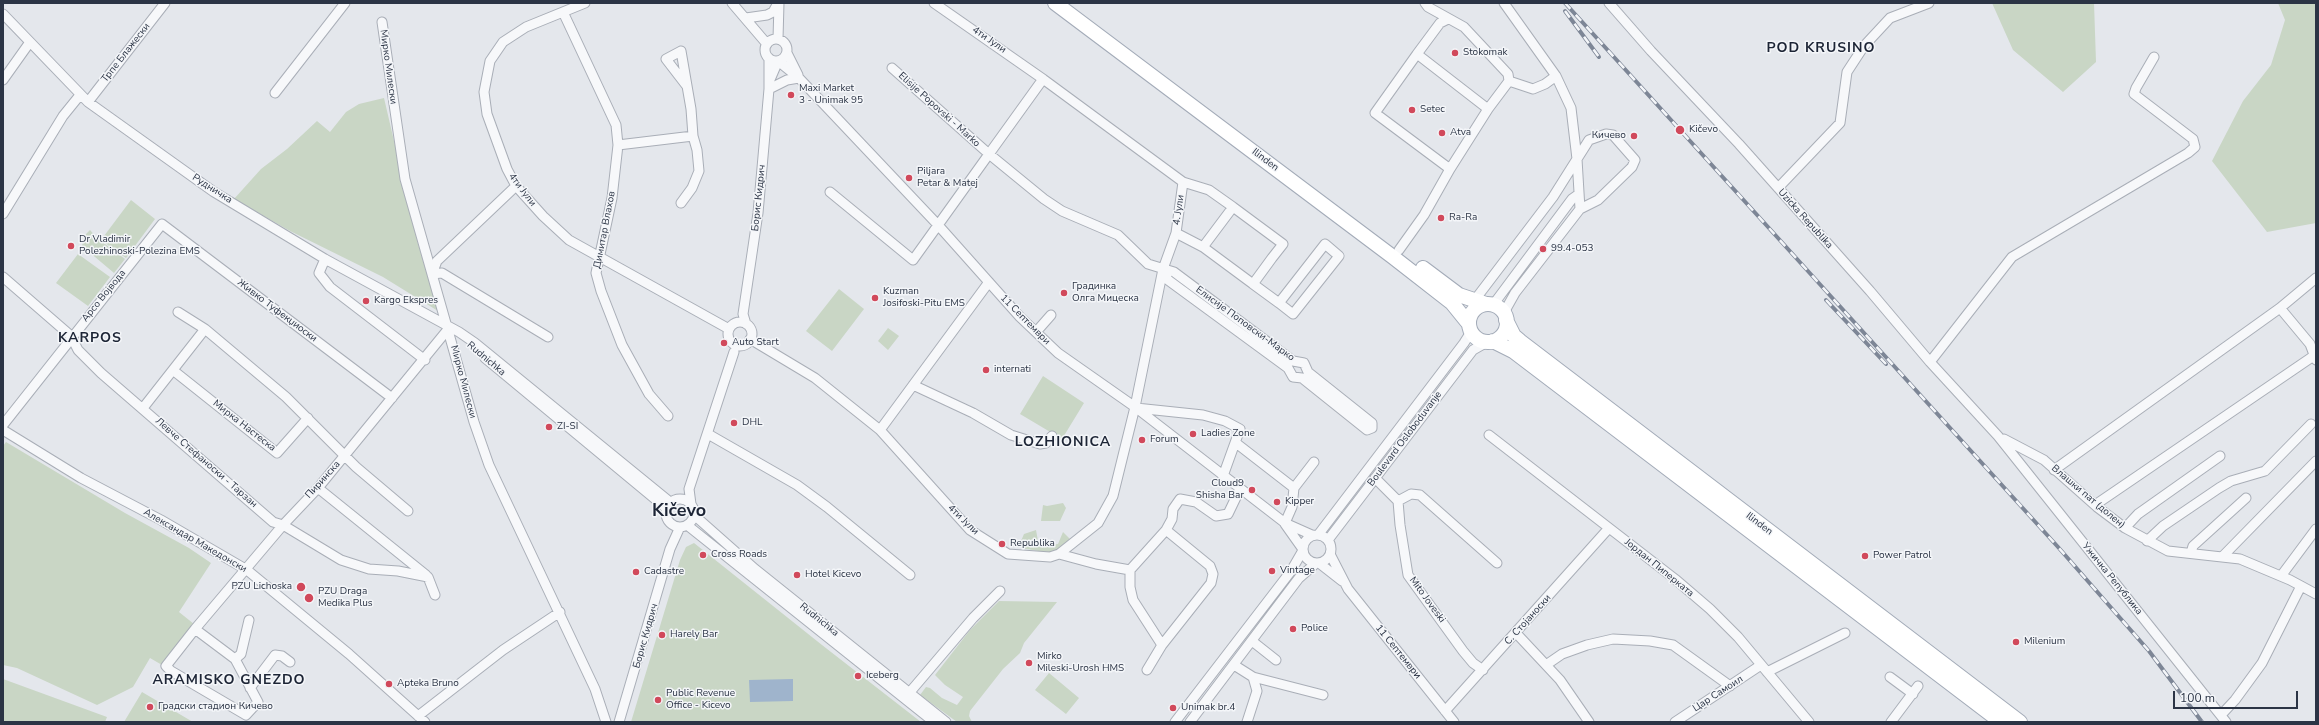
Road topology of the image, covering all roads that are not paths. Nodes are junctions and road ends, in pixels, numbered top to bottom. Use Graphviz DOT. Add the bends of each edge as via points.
graph roads {
  1 [pos="165,3"];
  2 [pos="345,3"];
  3 [pos="585,3"];
  4 [pos="732,3"];
  5 [pos="778,3"];
  6 [pos="934,3"];
  7 [pos="1055,3"];
  8 [pos="1070,3"];
  9 [pos="1425,3"];
  10 [pos="1504,3"];
  11 [pos="1609,3"];
  12 [pos="1929,3"];
  13 [pos="563,12"];
  14 [pos="3,14"];
  15 [pos="746,18"];
  16 [pos="1448,19"];
  17 [pos="382,22"];
  18 [pos="778,39"];
  19 [pos="30,42"];
  20 [pos="767,44"];
  21 [pos="787,53"];
  22 [pos="1417,54"];
  23 [pos="2154,57"];
  24 [pos="769,58"];
  25 [pos="778,61"];
  26 [pos="892,68"];
  27 [pos="1556,76"];
  28 [pos="799,78"];
  29 [pos="1043,79"];
  30 [pos="3,80"];
  31 [pos="1509,81"];
  32 [pos="686,85"];
  33 [pos="769,85"];
  34 [pos="275,93"];
  35 [pos="80,95"];
  36 [pos="88,102"];
  37 [pos="1488,109"];
  38 [pos="693,136"];
  39 [pos="618,145"];
  40 [pos="988,154"];
  41 [pos="1577,159"];
  42 [pos="1450,169"];
  43 [pos="1183,182"];
  44 [pos="516,186"];
  45 [pos="1778,188"];
  46 [pos="830,192"];
  47 [pos="1579,194"];
  48 [pos="681,203"];
  49 [pos="1233,207"];
  50 [pos="1580,209"];
  51 [pos="3,214"];
  52 [pos="162,224"];
  53 [pos="938,225"];
  54 [pos="1176,232"];
  55 [pos="1203,247"];
  56 [pos="1400,250"];
  57 [pos="325,258"];
  58 [pos="599,258"];
  59 [pos="1163,269"];
  60 [pos="432,274"];
  61 [pos="3,277"];
  62 [pos="2316,278"];
  63 [pos="989,282"];
  64 [pos="1253,284"];
  65 [pos="1279,303"];
  66 [pos="1484,303"];
  67 [pos="2280,308"];
  68 [pos="178,312"];
  69 [pos="743,314"];
  70 [pos="1051,315"];
  71 [pos="1506,320"];
  72 [pos="736,322"];
  73 [pos="746,324"];
  74 [pos="449,328"];
  75 [pos="1470,328"];
  76 [pos="729,329"];
  77 [pos="206,330"];
  78 [pos="1036,332"];
  79 [pos="71,336"];
  80 [pos="548,337"];
  81 [pos="750,339"];
  82 [pos="1490,341"];
  83 [pos="732,342"];
  84 [pos="742,345"];
  85 [pos="734,352"];
  86 [pos="2315,358"];
  87 [pos="425,360"];
  88 [pos="1930,362"];
  89 [pos="174,371"];
  90 [pos="913,385"];
  91 [pos="392,398"];
  92 [pos="1135,407"];
  93 [pos="143,408"];
  94 [pos="668,416"];
  95 [pos="308,418"];
  96 [pos="2311,424"];
  97 [pos="3,425"];
  98 [pos="3,430"];
  99 [pos="880,430"];
  100 [pos="708,434"];
  101 [pos="1489,435"];
  102 [pos="1052,436"];
  103 [pos="1998,436"];
  104 [pos="1236,444"];
  105 [pos="345,456"];
  106 [pos="2220,456"];
  107 [pos="1314,462"];
  108 [pos="2316,462"];
  109 [pos="2054,470"];
  110 [pos="1223,476"];
  111 [pos="1375,478"];
  112 [pos="318,488"];
  113 [pos="1294,488"];
  114 [pos="689,489"];
  115 [pos="1240,489"];
  116 [pos="2246,498"];
  117 [pos="1398,501"];
  118 [pos="671,503"];
  119 [pos="691,504"];
  120 [pos="2095,505"];
  121 [pos="408,511"];
  122 [pos="694,515"];
  123 [pos="1285,522"];
  124 [pos="283,525"];
  125 [pos="680,526"];
  126 [pos="1609,528"];
  127 [pos="2125,528"];
  128 [pos="2316,529"];
  129 [pos="1166,530"];
  130 [pos="1315,535"];
  131 [pos="1328,540"];
  132 [pos="2147,541"];
  133 [pos="1302,550"];
  134 [pos="2191,553"];
  135 [pos="1059,554"];
  136 [pos="1330,554"];
  137 [pos="2222,557"];
  138 [pos="1317,563"];
  139 [pos="1497,563"];
  140 [pos="246,570"];
  141 [pos="1130,570"];
  142 [pos="910,575"];
  143 [pos="2280,576"];
  144 [pos="428,577"];
  145 [pos="1343,582"];
  146 [pos="2301,586"];
  147 [pos="1000,591"];
  148 [pos="2314,591"];
  149 [pos="435,595"];
  150 [pos="560,612"];
  151 [pos="249,620"];
  152 [pos="195,629"];
  153 [pos="1516,633"];
  154 [pos="1845,634"];
  155 [pos="1252,641"];
  156 [pos="1162,645"];
  157 [pos="235,659"];
  158 [pos="1276,660"];
  159 [pos="290,662"];
  160 [pos="1234,665"];
  161 [pos="1546,666"];
  162 [pos="1764,669"];
  163 [pos="1147,670"];
  164 [pos="1483,670"];
  165 [pos="1253,677"];
  166 [pos="1890,677"];
  167 [pos="1730,686"];
  168 [pos="250,688"];
  169 [pos="910,692"];
  170 [pos="1323,695"];
  171 [pos="1445,711"];
  172 [pos="2224,718"];
  173 [pos="421,719"];
  174 [pos="606,722"];
  175 [pos="620,722"];
  176 [pos="934,722"];
  177 [pos="946,722"];
  178 [pos="1176,722"];
  179 [pos="1190,722"];
  180 [pos="1247,722"];
  181 [pos="1454,722"];
  182 [pos="1589,722"];
  183 [pos="1675,722"];
  184 [pos="1809,722"];
  185 [pos="1891,722"];
  186 [pos="2001,722"];
  187 [pos="2020,722"];
  1 -- 36 [label="street, Трпе Блажески"];
  2 -- 34 [label="street"];
  3 -- 13 [label="street, 4ти Јули"];
  4 -- 15 [label="street"];
  5 -- 15 [label="street" via="773,12 767,15"];
  5 -- 18 [label="street"];
  6 -- 29 [label="street, 4ти Јули"];
  7 -- 75 [label="main road, Ilinden" via="1452,303"];
  8 -- 56 [label="main road, Ilinden"];
  9 -- 16 [label="street"];
  10 -- 27 [label="street"];
  11 -- 45 [label="street, Uzicka Republika"];
  12 -- 45 [label="street" via="1890,18 1864,46 1847,72 1840,123"];
  13 -- 39 [label="street, Димитар Влахов" via="616,125"];
  13 -- 44 [label="street, 4ти Јули" via="526,27 508,38 490,61 484,92 487,114 495,141"];
  14 -- 19 [label="street, Рудничка"];
  15 -- 20 [label="street"];
  16 -- 22 [label="street" via="1440,23"];
  16 -- 31 [label="street" via="1469,32 1508,74"];
  17 -- 60 [label="street, Мирко Милески" via="405,179"];
  18 -- 20 [label="street"];
  18 -- 21 [label="street" via="786,44"];
  19 -- 30 [label="street"];
  19 -- 35 [label="street, Рудничка"];
  20 -- 24 [label="street" via="766,54"];
  21 -- 25 [label="street"];
  21 -- 28 [label="street"];
  22 -- 37 [label="street"];
  22 -- 42 [label="street" via="1375,113"];
  23 -- 88 [label="street" via="2134,94 2193,139 2195,147 2012,257"];
  24 -- 25 [label="street"];
  24 -- 33 [label="street"];
  25 -- 28 [label="street"];
  25 -- 33 [label="street"];
  26 -- 40 [label="street, Elisije Popovski - Marko"];
  27 -- 31 [label="street" via="1533,89"];
  27 -- 41 [label="street" via="1570,108"];
  28 -- 33 [label="street"];
  28 -- 53 [label="street, 11 Септември"];
  29 -- 40 [label="street, Elisije Popovski - Marko"];
  29 -- 43 [label="street, 4. Јули"];
  31 -- 37 [label="street"];
  32 -- 32 [label="street" via="684,61 681,51 666,59"];
  32 -- 38 [label="street"];
  33 -- 69 [label="street, Борис Кидрич" via="758,213"];
  35 -- 36 [label="street, Рудничка"];
  35 -- 51 [label="street" via="63,116"];
  36 -- 57 [label="street, Рудничка" via="214,192"];
  37 -- 42 [label="street"];
  38 -- 39 [label="street"];
  38 -- 48 [label="street" via="699,171 692,188"];
  39 -- 58 [label="street, Димитар Влахов" via="612,198"];
  40 -- 53 [label="street"];
  40 -- 59 [label="street, Елисије Поповски-Марко" via="1044,200 1062,211 1118,235 1148,264"];
  41 -- 47 [label="street"];
  41 -- 50 [label="street" via="1590,140 1606,134 1613,135 1635,160 1632,167 1598,200"];
  41 -- 66 [label="street"];
  42 -- 56 [label="street" via="1424,216"];
  43 -- 49 [label="street" via="1208,190"];
  43 -- 54 [label="street, 4. Јули"];
  44 -- 58 [label="street, 4ти Јули" via="569,240"];
  44 -- 60 [label="street" via="437,260"];
  45 -- 88 [label="street, Uzicka Republika"];
  46 -- 53 [label="street" via="913,260"];
  47 -- 50 [label="street"];
  47 -- 66 [label="street"];
  49 -- 55 [label="street"];
  49 -- 64 [label="street" via="1283,244"];
  50 -- 71 [label="street" via="1515,294 1506,309"];
  52 -- 79 [label="street, Арсо Војвода"];
  52 -- 91 [label="street, Живко Туфекџиоски"];
  53 -- 63 [label="street, 11 Септември"];
  54 -- 55 [label="street"];
  54 -- 59 [label="street, 4. Јули"];
  55 -- 64 [label="street"];
  56 -- 66 [label="main road, Ilinden" via="1459,295"];
  57 -- 74 [label="street, Рудничка"];
  57 -- 87 [label="street" via="319,273 330,287"];
  58 -- 76 [label="street, 4ти Јули"];
  58 -- 94 [label="street, Димитар Влахов" via="596,273 600,291 622,345 649,394"];
  59 -- 59 [label="street, Елисије Поповски-Марко" via="1168,280 1288,368 1293,377 1302,378 1367,430 1372,428 1372,423 1308,372 1304,363 1293,361 1174,272"];
  59 -- 92 [label="street, 4. Јули"];
  60 -- 74 [label="street, Мирко Милески"];
  60 -- 80 [label="street" via="442,273"];
  61 -- 79 [label="street, Левче Стефаноски - Тарзан"];
  62 -- 67 [label="street"];
  63 -- 78 [label="street, 11 Септември"];
  63 -- 90 [label="street"];
  64 -- 65 [label="street"];
  65 -- 65 [label="street" via="1325,244 1339,256 1294,314"];
  66 -- 71 [label="main road, Ilinden" via="1503,312"];
  66 -- 75 [label="main road" via="1472,313"];
  67 -- 86 [label="street" via="2310,344"];
  67 -- 109 [label="street"];
  68 -- 77 [label="street"];
  69 -- 72 [label="street"];
  69 -- 73 [label="street"];
  70 -- 78 [label="street"];
  71 -- 82 [label="main road" via="1505,330"];
  71 -- 187 [label="main road, Ilinden" via="1514,336 1520,341"];
  72 -- 73 [label="street"];
  72 -- 76 [label="street"];
  73 -- 81 [label="street" via="751,330"];
  74 -- 87 [label="street, Пиринска"];
  74 -- 118 [label="street, Rudnichka"];
  74 -- 150 [label="street, Мирко Милески" via="474,422 489,465"];
  75 -- 82 [label="main road, Ilinden" via="1477,339"];
  75 -- 130 [label="street, Boulevard Osloboduvanje" via="1464,343"];
  76 -- 83 [label="street" via="728,334"];
  77 -- 89 [label="street"];
  77 -- 95 [label="street"];
  78 -- 92 [label="street, 11 Септември" via="1080,369"];
  79 -- 93 [label="street, Левче Стефаноски - Тарзан" via="78,350 101,373"];
  79 -- 97 [label="street, Арсо Војвода"];
  81 -- 84 [label="street"];
  81 -- 99 [label="street, 4ти Јули" via="815,378"];
  82 -- 111 [label="street, Boulevard Osloboduvanje" via="1472,350"];
  82 -- 186 [label="main road, Ilinden" via="1513,350"];
  83 -- 84 [label="street"];
  83 -- 85 [label="street"];
  84 -- 85 [label="street"];
  85 -- 100 [label="street"];
  86 -- 120 [label="street"];
  87 -- 91 [label="street, Пиринска"];
  88 -- 103 [label="street, Uzicka Republika"];
  89 -- 93 [label="street"];
  89 -- 95 [label="street, Мирка Настеска" via="277,453"];
  90 -- 99 [label="street"];
  90 -- 102 [label="street" via="973,413 1011,435 1040,444 1046,443"];
  91 -- 105 [label="street, Пиринска"];
  92 -- 104 [label="street" via="1203,415 1225,421 1240,429"];
  92 -- 110 [label="street, 11 Септември"];
  92 -- 135 [label="street" via="1113,496 1098,523"];
  93 -- 124 [label="street, Левче Стефаноски - Тарзан" via="273,522"];
  95 -- 105 [label="street"];
  96 -- 132 [label="street" via="2265,470 2231,481 2219,488 2163,526"];
  98 -- 140 [label="street, Александар Македонски" via="81,478 161,520"];
  99 -- 135 [label="street, 4ти Јули" via="976,534 1008,554 1050,557"];
  100 -- 114 [label="street"];
  100 -- 142 [label="street" via="797,485"];
  101 -- 126 [label="street, Јордан Пиперката"];
  103 -- 109 [label="street, Влашки пат (долен)" via="2044,460"];
  103 -- 172 [label="street, Ужичка Република"];
  104 -- 110 [label="street"];
  104 -- 113 [label="street"];
  105 -- 112 [label="street, Пиринска"];
  105 -- 121 [label="street"];
  106 -- 127 [label="street" via="2138,514"];
  107 -- 113 [label="street"];
  108 -- 137 [label="street"];
  109 -- 120 [label="street, Влашки пат (долен)"];
  110 -- 115 [label="street, 11 Септември"];
  111 -- 117 [label="street"];
  111 -- 131 [label="street, Boulevard Osloboduvanje"];
  112 -- 124 [label="street, Пиринска"];
  112 -- 144 [label="street"];
  113 -- 123 [label="street" via="1292,507"];
  114 -- 118 [label="street"];
  114 -- 119 [label="street"];
  115 -- 123 [label="street, 11 Септември"];
  115 -- 129 [label="street" via="1228,514 1216,516 1196,502 1180,499 1173,509 1172,519"];
  116 -- 134 [label="street" via="2193,546"];
  117 -- 139 [label="street" via="1411,494 1420,495"];
  117 -- 164 [label="street, Mito Joveski" via="1408,575 1463,651"];
  118 -- 119 [label="street" via="684,499"];
  118 -- 125 [label="street" via="667,519"];
  119 -- 122 [label="street"];
  120 -- 127 [label="street, Влашки пат (долен)"];
  122 -- 125 [label="street"];
  122 -- 169 [label="street, Rudnichka" via="755,569"];
  123 -- 130 [label="street, 11 Септември"];
  123 -- 133 [label="street, 11 Септември"];
  124 -- 140 [label="street, Пиринска"];
  124 -- 144 [label="street, Левче Стефаноски - Тарзан" via="341,560 369,570 398,571"];
  125 -- 175 [label="street, Борис Кидрич" via="670,549"];
  125 -- 176 [label="street, Rudnichka"];
  126 -- 153 [label="street, С. Стојаноски"];
  126 -- 162 [label="street, Јордан Пиперката" via="1710,609"];
  127 -- 132 [label="street, Влашки пат (долен)"];
  128 -- 143 [label="street"];
  129 -- 141 [label="street"];
  129 -- 156 [label="street" via="1210,566 1213,574 1211,583"];
  130 -- 131 [label="street"];
  130 -- 133 [label="street" via="1305,540"];
  131 -- 136 [label="street"];
  132 -- 134 [label="street, Влашки пат (долен)" via="2168,551"];
  133 -- 138 [label="street" via="1307,560"];
  133 -- 178 [label="street" via="1291,571"];
  134 -- 137 [label="street, Влашки пат (долен)"];
  135 -- 141 [label="street"];
  136 -- 138 [label="street" via="1324,562"];
  136 -- 145 [label="street, 11 Септември"];
  137 -- 143 [label="street, Влашки пат (долен)" via="2240,559"];
  138 -- 145 [label="street, 11 Септември"];
  138 -- 155 [label="street" via="1299,578"];
  140 -- 152 [label="street, Пиринска"];
  140 -- 173 [label="street, Александар Македонски" via="348,654"];
  141 -- 156 [label="street" via="1133,600"];
  143 -- 146 [label="street, Влашки пат (долен)"];
  144 -- 149 [label="street"];
  145 -- 171 [label="street, 11 Септември"];
  146 -- 148 [label="street, Влашки пат (долен)"];
  146 -- 172 [label="street" via="2262,664"];
  147 -- 169 [label="street"];
  150 -- 173 [label="street" via="503,650"];
  150 -- 174 [label="street, Мирко Милески" via="595,689"];
  151 -- 157 [label="street" via="241,654"];
  152 -- 157 [label="street, Пиринска"];
  152 -- 168 [label="street, Пиринска" via="166,666 246,715 258,702"];
  153 -- 161 [label="street"];
  153 -- 164 [label="street, С. Стојаноски"];
  154 -- 162 [label="street, Цар Самоил"];
  155 -- 158 [label="street"];
  155 -- 160 [label="street"];
  156 -- 163 [label="street"];
  157 -- 168 [label="street, Пиринска"];
  159 -- 168 [label="street" via="282,656 275,655"];
  160 -- 165 [label="street"];
  160 -- 179 [label="street"];
  161 -- 167 [label="street" via="1562,654 1586,645 1613,639 1650,641 1673,645"];
  161 -- 182 [label="street"];
  162 -- 167 [label="street, Цар Самоил"];
  162 -- 184 [label="street, Јордан Пиперката"];
  164 -- 171 [label="street, С. Стојаноски"];
  165 -- 170 [label="street"];
  165 -- 180 [label="street" via="1257,691"];
  166 -- 185 [label="street" via="1916,690"];
  167 -- 183 [label="street, Цар Самоил"];
  169 -- 177 [label="street, Rudnichka"];
  171 -- 181 [label="street, 11 Септември"];
}
